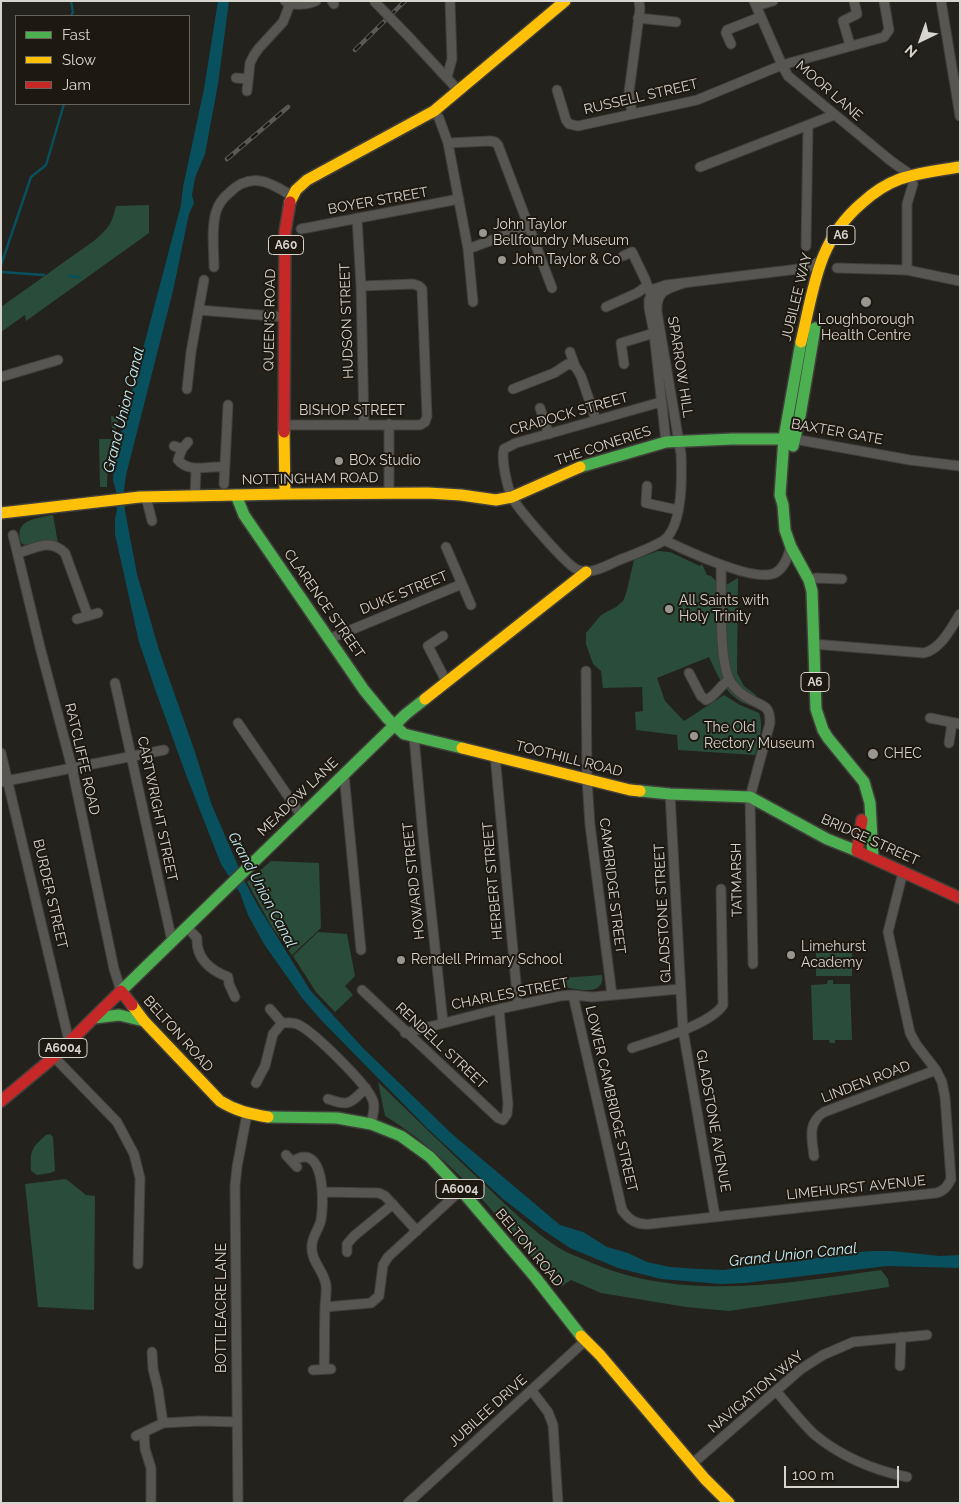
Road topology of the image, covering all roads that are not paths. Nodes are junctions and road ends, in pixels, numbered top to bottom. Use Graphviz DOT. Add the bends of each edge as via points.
graph roads {
  1 [pos="316,1"];
  2 [pos="374,1"];
  3 [pos="450,1"];
  4 [pos="565,1"];
  5 [pos="639,1"];
  6 [pos="773,1"];
  7 [pos="854,1"];
  8 [pos="884,1"];
  9 [pos="940,1"];
  10 [pos="287,3"];
  11 [pos="755,4"];
  12 [pos="760,16"];
  13 [pos="638,18"];
  14 [pos="676,22"];
  15 [pos="731,44"];
  16 [pos="850,45"];
  17 [pos="782,65"];
  18 [pos="447,77"];
  19 [pos="236,78"];
  20 [pos="248,79"];
  21 [pos="458,90"];
  22 [pos="557,90"];
  23 [pos="247,91"];
  24 [pos="434,110"];
  25 [pos="632,114"];
  26 [pos="834,115"];
  27 [pos="960,116"];
  28 [pos="808,126"];
  29 [pos="448,143"];
  30 [pos="891,162"];
  31 [pos="700,167"];
  32 [pos="960,169"];
  33 [pos="892,182"];
  34 [pos="911,184"];
  35 [pos="292,196"];
  36 [pos="459,199"];
  37 [pos="357,218"];
  38 [pos="301,229"];
  39 [pos="522,229"];
  40 [pos="808,240"];
  41 [pos="468,249"];
  42 [pos="623,256"];
  43 [pos="821,260"];
  44 [pos="214,267"];
  45 [pos="837,268"];
  46 [pos="907,270"];
  47 [pos="204,280"];
  48 [pos="960,281"];
  49 [pos="684,283"];
  50 [pos="361,286"];
  51 [pos="552,288"];
  52 [pos="649,290"];
  53 [pos="473,302"];
  54 [pos="606,307"];
  55 [pos="199,310"];
  56 [pos="284,317"];
  57 [pos="654,333"];
  58 [pos="570,352"];
  59 [pos="58,360"];
  60 [pos="624,364"];
  61 [pos="575,366"];
  62 [pos="1,377"];
  63 [pos="513,389"];
  64 [pos="187,390"];
  65 [pos="662,402"];
  66 [pos="228,405"];
  67 [pos="540,408"];
  68 [pos="596,420"];
  69 [pos="364,424"];
  70 [pos="389,424"];
  71 [pos="284,425"];
  72 [pos="549,434"];
  73 [pos="789,438"];
  74 [pos="678,441"];
  75 [pos="666,442"];
  76 [pos="181,446"];
  77 [pos="960,466"];
  78 [pos="225,467"];
  79 [pos="196,468"];
  80 [pos="224,484"];
  81 [pos="647,486"];
  82 [pos="285,494"];
  83 [pos="389,494"];
  84 [pos="236,495"];
  85 [pos="195,496"];
  86 [pos="143,497"];
  87 [pos="512,497"];
  88 [pos="678,510"];
  89 [pos="2,511"];
  90 [pos="152,521"];
  91 [pos="12,535"];
  92 [pos="664,540"];
  93 [pos="791,546"];
  94 [pos="446,547"];
  95 [pos="18,553"];
  96 [pos="721,565"];
  97 [pos="586,572"];
  98 [pos="842,578"];
  99 [pos="809,580"];
  100 [pos="462,584"];
  101 [pos="471,605"];
  102 [pos="98,613"];
  103 [pos="960,614"];
  104 [pos="88,616"];
  105 [pos="77,619"];
  106 [pos="442,636"];
  107 [pos="329,638"];
  108 [pos="814,644"];
  109 [pos="586,671"];
  110 [pos="688,673"];
  111 [pos="729,680"];
  112 [pos="446,681"];
  113 [pos="115,683"];
  114 [pos="930,718"];
  115 [pos="238,723"];
  116 [pos="956,723"];
  117 [pos="394,726"];
  118 [pos="414,737"];
  119 [pos="949,743"];
  120 [pos="164,750"];
  121 [pos="1,753"];
  122 [pos="495,755"];
  123 [pos="132,756"];
  124 [pos="72,768"];
  125 [pos="344,774"];
  126 [pos="855,774"];
  127 [pos="587,779"];
  128 [pos="5,781"];
  129 [pos="670,794"];
  130 [pos="746,796"];
  131 [pos="301,815"];
  132 [pos="856,851"];
  133 [pos="873,858"];
  134 [pos="903,872"];
  135 [pos="721,889"];
  136 [pos="960,898"];
  137 [pos="187,927"];
  138 [pos="172,941"];
  139 [pos="361,950"];
  140 [pos="753,964"];
  141 [pos="680,989"];
  142 [pos="362,990"];
  143 [pos="121,991"];
  144 [pos="573,994"];
  145 [pos="612,995"];
  146 [pos="235,996"];
  147 [pos="518,1005"];
  148 [pos="499,1008"];
  149 [pos="270,1010"];
  150 [pos="93,1018"];
  151 [pos="144,1021"];
  152 [pos="443,1022"];
  153 [pos="282,1023"];
  154 [pos="683,1030"];
  155 [pos="406,1032"];
  156 [pos="70,1041"];
  157 [pos="632,1048"];
  158 [pos="54,1057"];
  159 [pos="936,1070"];
  160 [pos="256,1083"];
  161 [pos="366,1088"];
  162 [pos="328,1098"];
  163 [pos="1,1101"];
  164 [pos="247,1114"];
  165 [pos="371,1124"];
  166 [pos="814,1156"];
  167 [pos="292,1161"];
  168 [pos="461,1190"];
  169 [pos="322,1192"];
  170 [pos="393,1204"];
  171 [pos="622,1210"];
  172 [pos="715,1216"];
  173 [pos="417,1231"];
  174 [pos="347,1252"];
  175 [pos="138,1264"];
  176 [pos="325,1307"];
  177 [pos="927,1335"];
  178 [pos="901,1337"];
  179 [pos="586,1340"];
  180 [pos="152,1352"];
  181 [pos="900,1366"];
  182 [pos="313,1370"];
  183 [pos="532,1391"];
  184 [pos="776,1391"];
  185 [pos="237,1422"];
  186 [pos="163,1423"];
  187 [pos="692,1464"];
  188 [pos="906,1477"];
  189 [pos="151,1503"];
  190 [pos="238,1503"];
  191 [pos="408,1503"];
  192 [pos="558,1503"];
  193 [pos="729,1503"];
  1 -- 10 [label="street"];
  2 -- 18 [label="street, bridge"];
  3 -- 18 [label="street" via="452,59"];
  4 -- 21 [label="main road"];
  5 -- 13 [label="street"];
  6 -- 11 [label="street"];
  7 -- 16 [label="street" via="857,14 843,21"];
  8 -- 16 [label="street, RUSSELL STREET" via="889,30 884,37"];
  9 -- 27 [label="street"];
  10 -- 20 [label="street" via="283,22 254,55"];
  11 -- 12 [label="street, MOOR LANE"];
  12 -- 15 [label="street" via="727,30"];
  12 -- 17 [label="street, MOOR LANE"];
  13 -- 14 [label="street"];
  13 -- 25 [label="street" via="629,92"];
  16 -- 17 [label="street, RUSSELL STREET"];
  17 -- 25 [label="street, RUSSELL STREET" via="697,100"];
  17 -- 26 [label="street, MOOR LANE" via="788,76"];
  18 -- 21 [label="street"];
  19 -- 20 [label="street"];
  20 -- 23 [label="street"];
  21 -- 24 [label="main road"];
  22 -- 25 [label="street, RUSSELL STREET" via="564,116 573,126"];
  24 -- 29 [label="street"];
  24 -- 35 [label="main road" via="307,180"];
  26 -- 28 [label="street"];
  26 -- 30 [label="street, MOOR LANE"];
  28 -- 31 [label="street" via="709,159"];
  28 -- 40 [label="street"];
  29 -- 36 [label="street"];
  29 -- 51 [label="street" via="490,141 498,145"];
  30 -- 33 [label="street"];
  30 -- 34 [label="street, MOOR LANE"];
  32 -- 34 [label="main road, A6" via="923,172"];
  33 -- 34 [label="main road, JUBILEE WAY / A6"];
  33 -- 43 [label="main road, JUBILEE WAY / A6" via="853,210 829,240"];
  34 -- 46 [label="street" via="907,204"];
  34 -- 73 [label="main road, JUBILEE WAY / A6" via="869,205 855,218 831,255 800,416"];
  35 -- 44 [label="street" via="270,184 253,180 228,194 220,203 214,220"];
  35 -- 56 [label="main road, QUEEN'S ROAD / A60" via="286,226"];
  36 -- 37 [label="street, BOYER STREET"];
  36 -- 41 [label="street"];
  37 -- 38 [label="street, BOYER STREET"];
  37 -- 50 [label="street, HUDSON STREET"];
  39 -- 41 [label="street"];
  41 -- 53 [label="street"];
  42 -- 52 [label="street" via="632,252"];
  43 -- 49 [label="street" via="807,268"];
  43 -- 73 [label="main road, JUBILEE WAY / A6" via="801,343"];
  45 -- 46 [label="street"];
  46 -- 48 [label="street"];
  47 -- 55 [label="street"];
  49 -- 52 [label="street"];
  49 -- 74 [label="street, SPARROW HILL" via="668,288 656,301"];
  50 -- 69 [label="street, HUDSON STREET"];
  50 -- 70 [label="street, BISHOP STREET" via="416,284 422,289 427,416 420,425"];
  52 -- 54 [label="street"];
  52 -- 57 [label="street, SPARROW HILL"];
  55 -- 56 [label="street"];
  55 -- 64 [label="street"];
  56 -- 71 [label="main road, QUEEN'S ROAD / A60"];
  57 -- 60 [label="street" via="621,343"];
  57 -- 65 [label="street, SPARROW HILL"];
  58 -- 61 [label="street"];
  59 -- 62 [label="street"];
  61 -- 63 [label="street" via="568,364"];
  61 -- 68 [label="street"];
  65 -- 68 [label="street, CRADOCK STREET"];
  65 -- 75 [label="street, SPARROW HILL"];
  66 -- 78 [label="street"];
  67 -- 72 [label="street"];
  68 -- 72 [label="street, CRADOCK STREET"];
  69 -- 70 [label="street, BISHOP STREET"];
  69 -- 71 [label="street, BISHOP STREET"];
  70 -- 83 [label="street"];
  71 -- 82 [label="main road, QUEEN'S ROAD / A60"];
  72 -- 87 [label="street, CRADOCK STREET" via="504,449 503,461"];
  73 -- 74 [label="main road, BAXTER GATE"];
  73 -- 77 [label="street, BAXTER GATE"];
  73 -- 93 [label="main road, A6" via="783,505 785,530"];
  74 -- 75 [label="main road, THE CONERIES"];
  74 -- 88 [label="street, SPARROW HILL" via="682,478"];
  75 -- 87 [label="main road, THE CONERIES" via="586,465"];
  76 -- 79 [label="street" via="178,460 186,467"];
  78 -- 79 [label="street"];
  78 -- 80 [label="street"];
  79 -- 85 [label="street"];
  81 -- 88 [label="street" via="646,503"];
  82 -- 83 [label="main road, NOTTINGHAM ROAD"];
  82 -- 84 [label="main road, NOTTINGHAM ROAD"];
  83 -- 87 [label="main road, NOTTINGHAM ROAD" via="453,494 496,500"];
  84 -- 85 [label="main road, NOTTINGHAM ROAD"];
  84 -- 107 [label="main road, CLARENCE STREET" via="244,515"];
  85 -- 86 [label="main road, NOTTINGHAM ROAD"];
  86 -- 89 [label="main road, NOTTINGHAM ROAD"];
  86 -- 90 [label="street"];
  87 -- 97 [label="street" via="563,558"];
  88 -- 92 [label="street, SPARROW HILL" via="672,530"];
  91 -- 95 [label="street, RATCLIFFE ROAD"];
  92 -- 96 [label="street"];
  92 -- 97 [label="street"];
  93 -- 96 [label="street" via="782,567 775,573 753,573"];
  93 -- 99 [label="main road, A6"];
  94 -- 100 [label="street, DUKE STREET"];
  95 -- 104 [label="street" via="53,544 58,547 65,554"];
  95 -- 124 [label="street, RATCLIFFE ROAD"];
  96 -- 111 [label="street" via="723,650"];
  97 -- 112 [label="main road, MEADOW LANE"];
  98 -- 99 [label="street"];
  99 -- 108 [label="main road, A6"];
  100 -- 101 [label="street, DUKE STREET"];
  100 -- 107 [label="street, DUKE STREET"];
  102 -- 104 [label="street"];
  103 -- 108 [label="street" via="931,651"];
  104 -- 105 [label="street"];
  106 -- 112 [label="street" via="428,646"];
  107 -- 117 [label="main road, CLARENCE STREET"];
  108 -- 126 [label="main road, A6" via="818,718 828,738"];
  109 -- 127 [label="street, CAMBRIDGE STREET"];
  110 -- 111 [label="street" via="706,700"];
  111 -- 130 [label="street, TATMARSH" via="736,689 766,706 770,714 770,723"];
  112 -- 117 [label="main road, MEADOW LANE"];
  113 -- 123 [label="street, CARTWRIGHT STREET"];
  114 -- 116 [label="street"];
  115 -- 131 [label="street"];
  116 -- 119 [label="street"];
  117 -- 118 [label="main road, TOOTHILL ROAD"];
  117 -- 125 [label="main road, MEADOW LANE"];
  118 -- 122 [label="main road, TOOTHILL ROAD"];
  118 -- 152 [label="street, HOWARD STREET"];
  120 -- 123 [label="street"];
  121 -- 128 [label="street, BURDER STREET"];
  122 -- 127 [label="main road, TOOTHILL ROAD"];
  122 -- 147 [label="street, HERBERT STREET"];
  123 -- 124 [label="street"];
  123 -- 138 [label="street, CARTWRIGHT STREET"];
  124 -- 128 [label="street"];
  124 -- 143 [label="street, RATCLIFFE ROAD"];
  125 -- 131 [label="main road, MEADOW LANE"];
  125 -- 139 [label="street"];
  126 -- 132 [label="main road, A6" via="862,803"];
  126 -- 133 [label="main road, A6" via="864,782 870,803"];
  127 -- 129 [label="main road, TOOTHILL ROAD" via="630,790"];
  127 -- 145 [label="street, CAMBRIDGE STREET"];
  128 -- 156 [label="street, BURDER STREET"];
  129 -- 130 [label="main road, TOOTHILL ROAD"];
  129 -- 141 [label="street, GLADSTONE STREET"];
  130 -- 132 [label="main road, BRIDGE STREET" via="826,840"];
  130 -- 140 [label="street, TATMARSH"];
  131 -- 137 [label="main road, MEADOW LANE"];
  132 -- 133 [label="main road, BRIDGE STREET"];
  133 -- 134 [label="main road, BRIDGE STREET"];
  134 -- 136 [label="main road, BRIDGE STREET"];
  134 -- 159 [label="street, LIMEHURST AVENUE" via="889,938 910,1033"];
  135 -- 154 [label="street, TATMARSH" via="723,1005 714,1014"];
  137 -- 138 [label="main road, MEADOW LANE"];
  137 -- 146 [label="street" via="197,938 197,947 205,963 228,976"];
  138 -- 143 [label="main road, MEADOW LANE"];
  141 -- 145 [label="street, CHARLES STREET"];
  141 -- 154 [label="street, GLADSTONE STREET"];
  142 -- 155 [label="street, RENDELL STREET"];
  143 -- 150 [label="main road, MEADOW LANE / A6004"];
  143 -- 151 [label="main road, BELTON ROAD / A6004"];
  144 -- 145 [label="street, CHARLES STREET" via="592,997"];
  144 -- 147 [label="street, CHARLES STREET"];
  144 -- 171 [label="street, LOWER CAMBRIDGE STREET"];
  147 -- 148 [label="street, CHARLES STREET"];
  148 -- 152 [label="street, CHARLES STREET"];
  148 -- 155 [label="street, RENDELL STREET" via="508,1104 503,1120"];
  149 -- 153 [label="street"];
  150 -- 151 [label="main road" via="124,1014"];
  150 -- 156 [label="main road, MEADOW LANE / A6004"];
  151 -- 164 [label="main road, BELTON ROAD / A6004" via="220,1101"];
  152 -- 155 [label="street, CHARLES STREET"];
  153 -- 160 [label="street" via="273,1034 265,1066"];
  153 -- 161 [label="street" via="294,1022 309,1030"];
  154 -- 157 [label="street"];
  154 -- 172 [label="street, GLADSTONE AVENUE"];
  156 -- 158 [label="main road, MEADOW LANE / A6004"];
  158 -- 163 [label="main road, MEADOW LANE / A6004"];
  158 -- 175 [label="street" via="117,1122 134,1154 140,1178"];
  159 -- 166 [label="street, LINDEN ROAD" via="824,1112 811,1129"];
  159 -- 172 [label="street, LIMEHURST AVENUE" via="945,1097 951,1179 943,1191"];
  161 -- 162 [label="street" via="351,1102 343,1104"];
  161 -- 165 [label="street" via="373,1101"];
  164 -- 165 [label="main road, BELTON ROAD / A6004" via="338,1118"];
  164 -- 185 [label="street, BOTTLEACRE LANE" via="235,1186"];
  165 -- 168 [label="main road, BELTON ROAD / A6004" via="416,1146"];
  167 -- 169 [label="street" via="300,1156 314,1160 318,1165"];
  168 -- 173 [label="street"];
  168 -- 179 [label="main road, BELTON ROAD / A6004"];
  169 -- 170 [label="street" via="379,1193"];
  169 -- 176 [label="street" via="321,1219 312,1245 312,1256 325,1280"];
  170 -- 173 [label="street"];
  170 -- 174 [label="street" via="354,1236 347,1244"];
  171 -- 172 [label="street, LIMEHURST AVENUE" via="634,1222 642,1224"];
  173 -- 176 [label="street" via="388,1257 383,1265 380,1296 371,1304"];
  176 -- 182 [label="street" via="328,1369"];
  177 -- 178 [label="street, NAVIGATION WAY"];
  178 -- 181 [label="street"];
  178 -- 184 [label="street, NAVIGATION WAY" via="860,1341 839,1347 801,1369"];
  179 -- 183 [label="street, JUBILEE DRIVE"];
  179 -- 187 [label="main road, BELTON ROAD / A6004"];
  180 -- 186 [label="street"];
  183 -- 191 [label="street, JUBILEE DRIVE"];
  183 -- 192 [label="street" via="548,1412 553,1425"];
  184 -- 187 [label="street, NAVIGATION WAY"];
  184 -- 188 [label="street" via="830,1446 870,1468"];
  185 -- 186 [label="street"];
  185 -- 190 [label="street, BOTTLEACRE LANE"];
  186 -- 189 [label="street" via="140,1434 150,1468"];
  187 -- 193 [label="main road, BELTON ROAD / A6004"];
}
